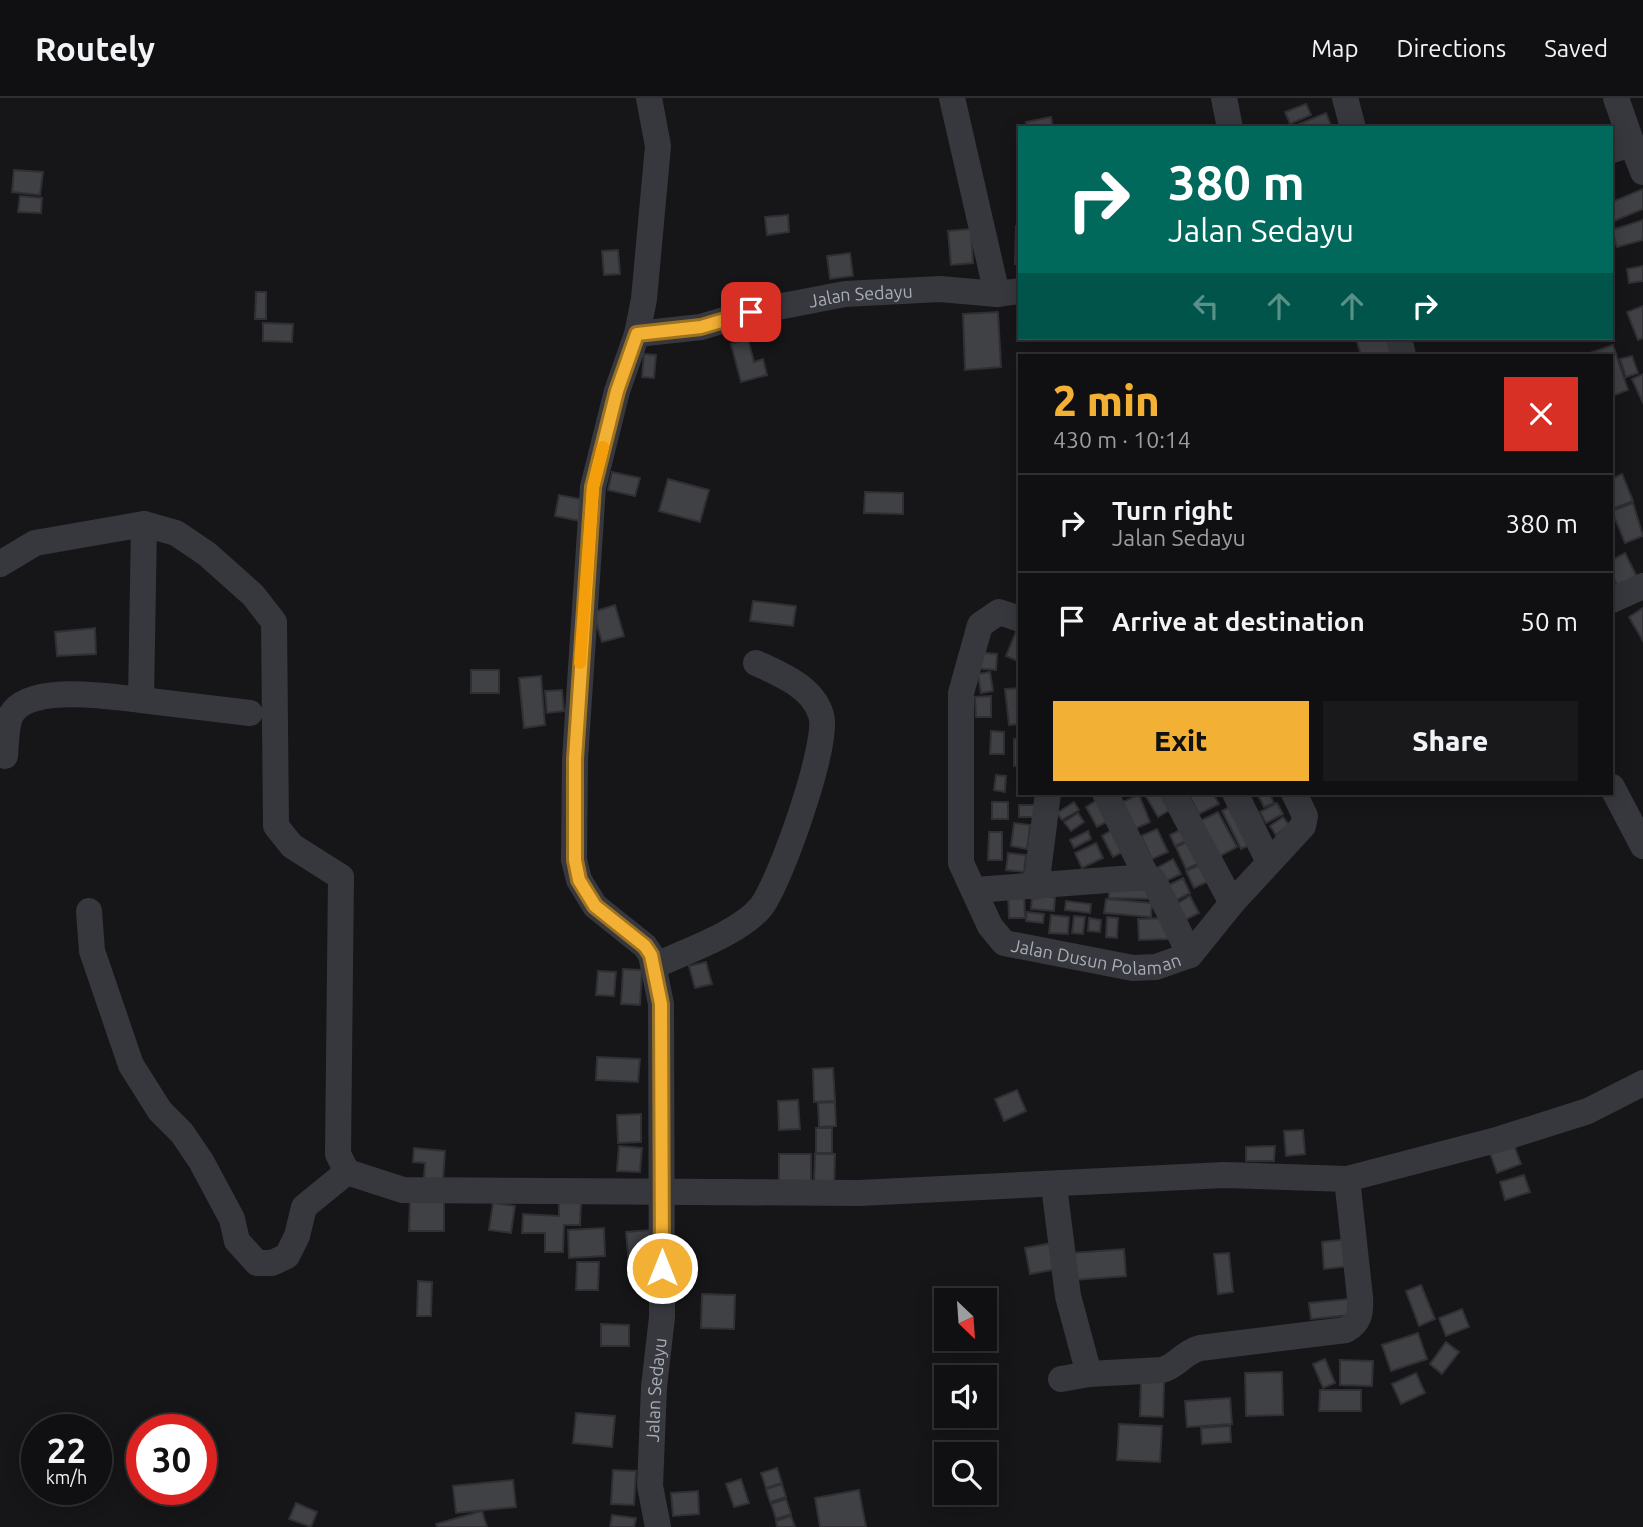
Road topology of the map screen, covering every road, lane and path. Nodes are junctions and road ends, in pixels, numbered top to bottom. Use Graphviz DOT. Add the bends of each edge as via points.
graph roads {
  1 [pos="649,98"];
  2 [pos="952,98"];
  3 [pos="1224,98"];
  4 [pos="1345,98"];
  5 [pos="1616,98"];
  6 [pos="1230,126"];
  7 [pos="1352,126"];
  8 [pos="1622,147"];
  9 [pos="1643,172"];
  10 [pos="1008,292"];
  11 [pos="637,334"];
  12 [pos="144,524"];
  13 [pos="0,564"];
  14 [pos="1643,586"];
  15 [pos="1613,600"];
  16 [pos="1018,618"];
  17 [pos="756,663"];
  18 [pos="141,701"];
  19 [pos="250,713"];
  20 [pos="5,756"];
  21 [pos="1613,789"];
  22 [pos="1048,795"];
  23 [pos="1106,795"];
  24 [pos="1174,795"];
  25 [pos="1236,795"];
  26 [pos="1295,795"];
  27 [pos="1643,846"];
  28 [pos="1269,862"];
  29 [pos="1147,877"];
  30 [pos="1035,887"];
  31 [pos="975,890"];
  32 [pos="1231,903"];
  33 [pos="89,911"];
  34 [pos="1190,955"];
  35 [pos="654,966"];
  36 [pos="1643,1083"];
  37 [pos="347,1172"];
  38 [pos="1347,1179"];
  39 [pos="1054,1186"];
  40 [pos="661,1194"];
  41 [pos="1089,1374"];
  42 [pos="1061,1380"];
  43 [pos="659,1527"];
  1 -- 11 [label="street" via="658,146"];
  2 -- 10 [label="street"];
  3 -- 6 [label="street"];
  4 -- 7 [label="street"];
  5 -- 8 [label="street"];
  8 -- 9 [label="street"];
  10 -- 11 [label="street, Jalan Sedayu" via="940,289 845,294 701,327"];
  11 -- 35 [label="street, Jalan Sedayu" via="593,487 575,759 575,860 579,880 595,906 645,946"];
  12 -- 13 [label="street" via="35,543"];
  12 -- 18 [label="street"];
  12 -- 37 [label="street" via="176,533 207,554 253,595 274,622 276,826 292,846 341,877 338,1154"];
  14 -- 15 [label="street"];
  16 -- 31 [label="street, Jalan Dusun Polaman" via="999,612 980,625 961,693 961,863"];
  17 -- 35 [label="street" via="794,683 822,715 822,736 794,835 776,883 760,908 740,924"];
  18 -- 19 [label="street"];
  18 -- 20 [label="street" via="76,692 23,703 10,716"];
  21 -- 27 [label="street"];
  22 -- 30 [label="street"];
  23 -- 29 [label="street"];
  24 -- 32 [label="street"];
  25 -- 28 [label="street"];
  26 -- 28 [label="street, Jalan Dusun Polaman" via="1306,821"];
  28 -- 32 [label="street, Jalan Dusun Polaman"];
  29 -- 30 [label="street"];
  29 -- 34 [label="street" via="1153,879"];
  30 -- 31 [label="street"];
  31 -- 34 [label="street, Jalan Dusun Polaman" via="990,926 1004,943 1133,968 1156,967"];
  32 -- 34 [label="street, Jalan Dusun Polaman"];
  33 -- 37 [label="street" via="92,951 131,1065 144,1089 201,1161 247,1255 257,1263 287,1256 304,1207"];
  35 -- 40 [label="street, Jalan Sedayu" via="661,1004"];
  36 -- 38 [label="street" via="1588,1111"];
  37 -- 40 [label="street" via="403,1190"];
  38 -- 39 [label="street" via="1224,1175"];
  38 -- 41 [label="street" via="1360,1297 1354,1325 1346,1330 1200,1348 1162,1370"];
  39 -- 40 [label="street"];
  39 -- 41 [label="street" via="1068,1296"];
  40 -- 43 [label="street, Jalan Sedayu" via="662,1317 650,1486"];
  41 -- 42 [label="street"];
}
